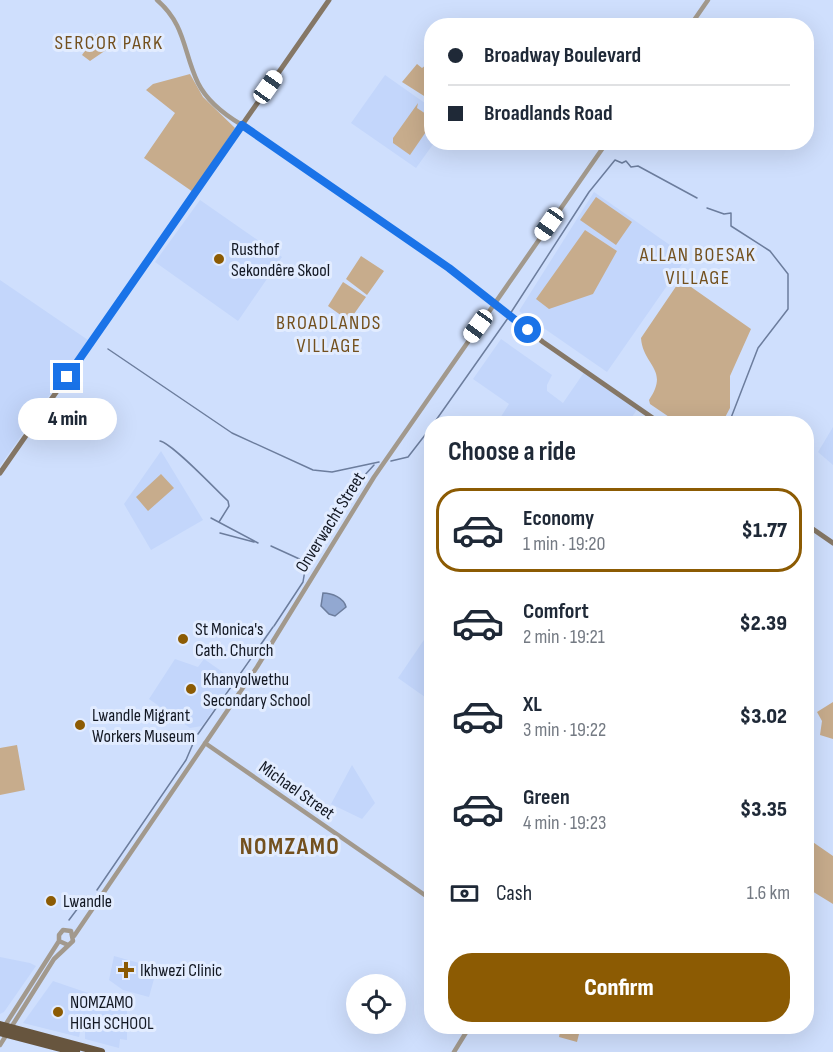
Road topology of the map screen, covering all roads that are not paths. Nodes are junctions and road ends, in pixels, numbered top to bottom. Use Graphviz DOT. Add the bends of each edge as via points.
graph roads {
  1 [pos="157,0"];
  2 [pos="328,0"];
  3 [pos="708,0"];
  4 [pos="696,18"];
  5 [pos="242,125"];
  6 [pos="601,150"];
  7 [pos="495,302"];
  8 [pos="650,416"];
  9 [pos="0,473"];
  10 [pos="814,530"];
  11 [pos="833,543"];
  12 [pos="205,742"];
  13 [pos="424,894"];
  14 [pos="82,920"];
  15 [pos="69,930"];
  16 [pos="74,936"];
  17 [pos="59,941"];
  18 [pos="68,945"];
  19 [pos="3,1030"];
  20 [pos="465,1034"];
  21 [pos="0,1045"];
  22 [pos="76,1052"];
  23 [pos="101,1052"];
  24 [pos="454,1052"];
  1 -- 5 [label="street" via="180,29 204,93"];
  2 -- 5 [label="main road"];
  3 -- 4 [label="street"];
  5 -- 7 [label="main road"];
  5 -- 9 [label="main road"];
  6 -- 7 [label="street, Onverwacht Street"];
  7 -- 8 [label="main road" via="543,342"];
  7 -- 12 [label="street, Onverwacht Street" via="374,477 262,659"];
  10 -- 11 [label="main road"];
  12 -- 13 [label="street, Michael Street"];
  12 -- 14 [label="street, Onverwacht Street"];
  14 -- 15 [label="street, Onverwacht Street"];
  14 -- 16 [label="street, Onverwacht Street"];
  15 -- 16 [label="street"];
  15 -- 17 [label="street, Onverwacht Street" via="60,933"];
  16 -- 18 [label="street, Onverwacht Street"];
  17 -- 18 [label="street"];
  17 -- 19 [label="street"];
  18 -- 19 [label="street"];
  19 -- 21 [label="street"];
  19 -- 22 [label="highway"];
  19 -- 23 [label="highway"];
  20 -- 24 [label="street"];
}
